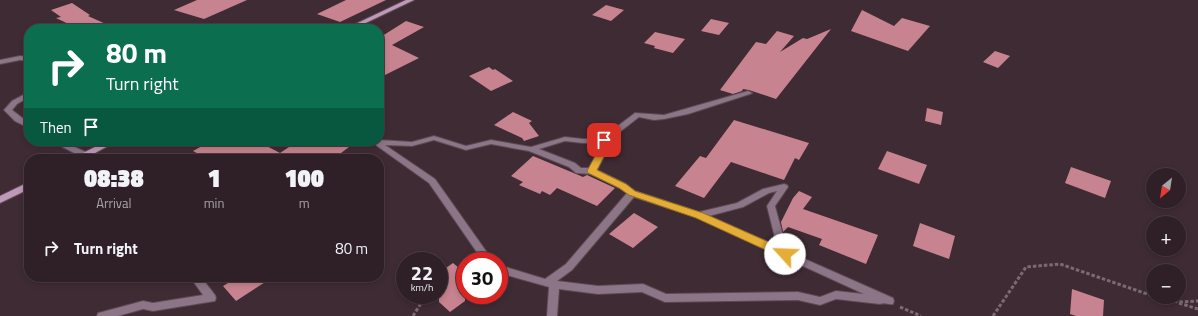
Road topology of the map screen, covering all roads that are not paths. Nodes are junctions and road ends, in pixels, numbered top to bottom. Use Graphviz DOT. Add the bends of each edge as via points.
graph roads {
  1 [pos="411,0"];
  2 [pos="359,24"];
  3 [pos="24,58"];
  4 [pos="0,62"];
  5 [pos="748,93"];
  6 [pos="24,97"];
  7 [pos="24,123"];
  8 [pos="604,140"];
  9 [pos="384,142"];
  10 [pos="63,146"];
  11 [pos="103,146"];
  12 [pos="382,146"];
  13 [pos="531,149"];
  14 [pos="77,154"];
  15 [pos="88,154"];
  16 [pos="592,171"];
  17 [pos="24,188"];
  18 [pos="632,193"];
  19 [pos="0,200"];
  20 [pos="700,215"];
  21 [pos="482,252"];
  22 [pos="785,254"];
  23 [pos="508,272"];
  24 [pos="199,282"];
  25 [pos="550,284"];
  26 [pos="102,316"];
  27 [pos="552,316"];
  1 -- 2 [label="street"];
  3 -- 4 [label="street"];
  5 -- 8 [label="street" via="662,118 638,115"];
  6 -- 7 [label="street" via="9,106 8,110"];
  8 -- 13 [label="street" via="565,139"];
  8 -- 16 [label="street" via="604,149"];
  9 -- 13 [label="street" via="412,144 434,138 466,148 491,142"];
  10 -- 14 [label="street"];
  11 -- 15 [label="street"];
  12 -- 21 [label="street" via="432,181"];
  13 -- 16 [label="street" via="572,165 579,171"];
  16 -- 18 [label="street"];
  17 -- 19 [label="street"];
  18 -- 20 [label="street"];
  18 -- 25 [label="street" via="569,267"];
  20 -- 22 [label="street"];
  20 -- 22 [label="street" via="740,205 766,192 784,187 771,206"];
  22 -- 25 [label="street" via="889,302 836,295 820,301 798,296 665,298 643,288 598,290"];
  23 -- 25 [label="street"];
  24 -- 26 [label="street" via="211,298 153,307 143,304"];
  25 -- 27 [label="street"];
}
